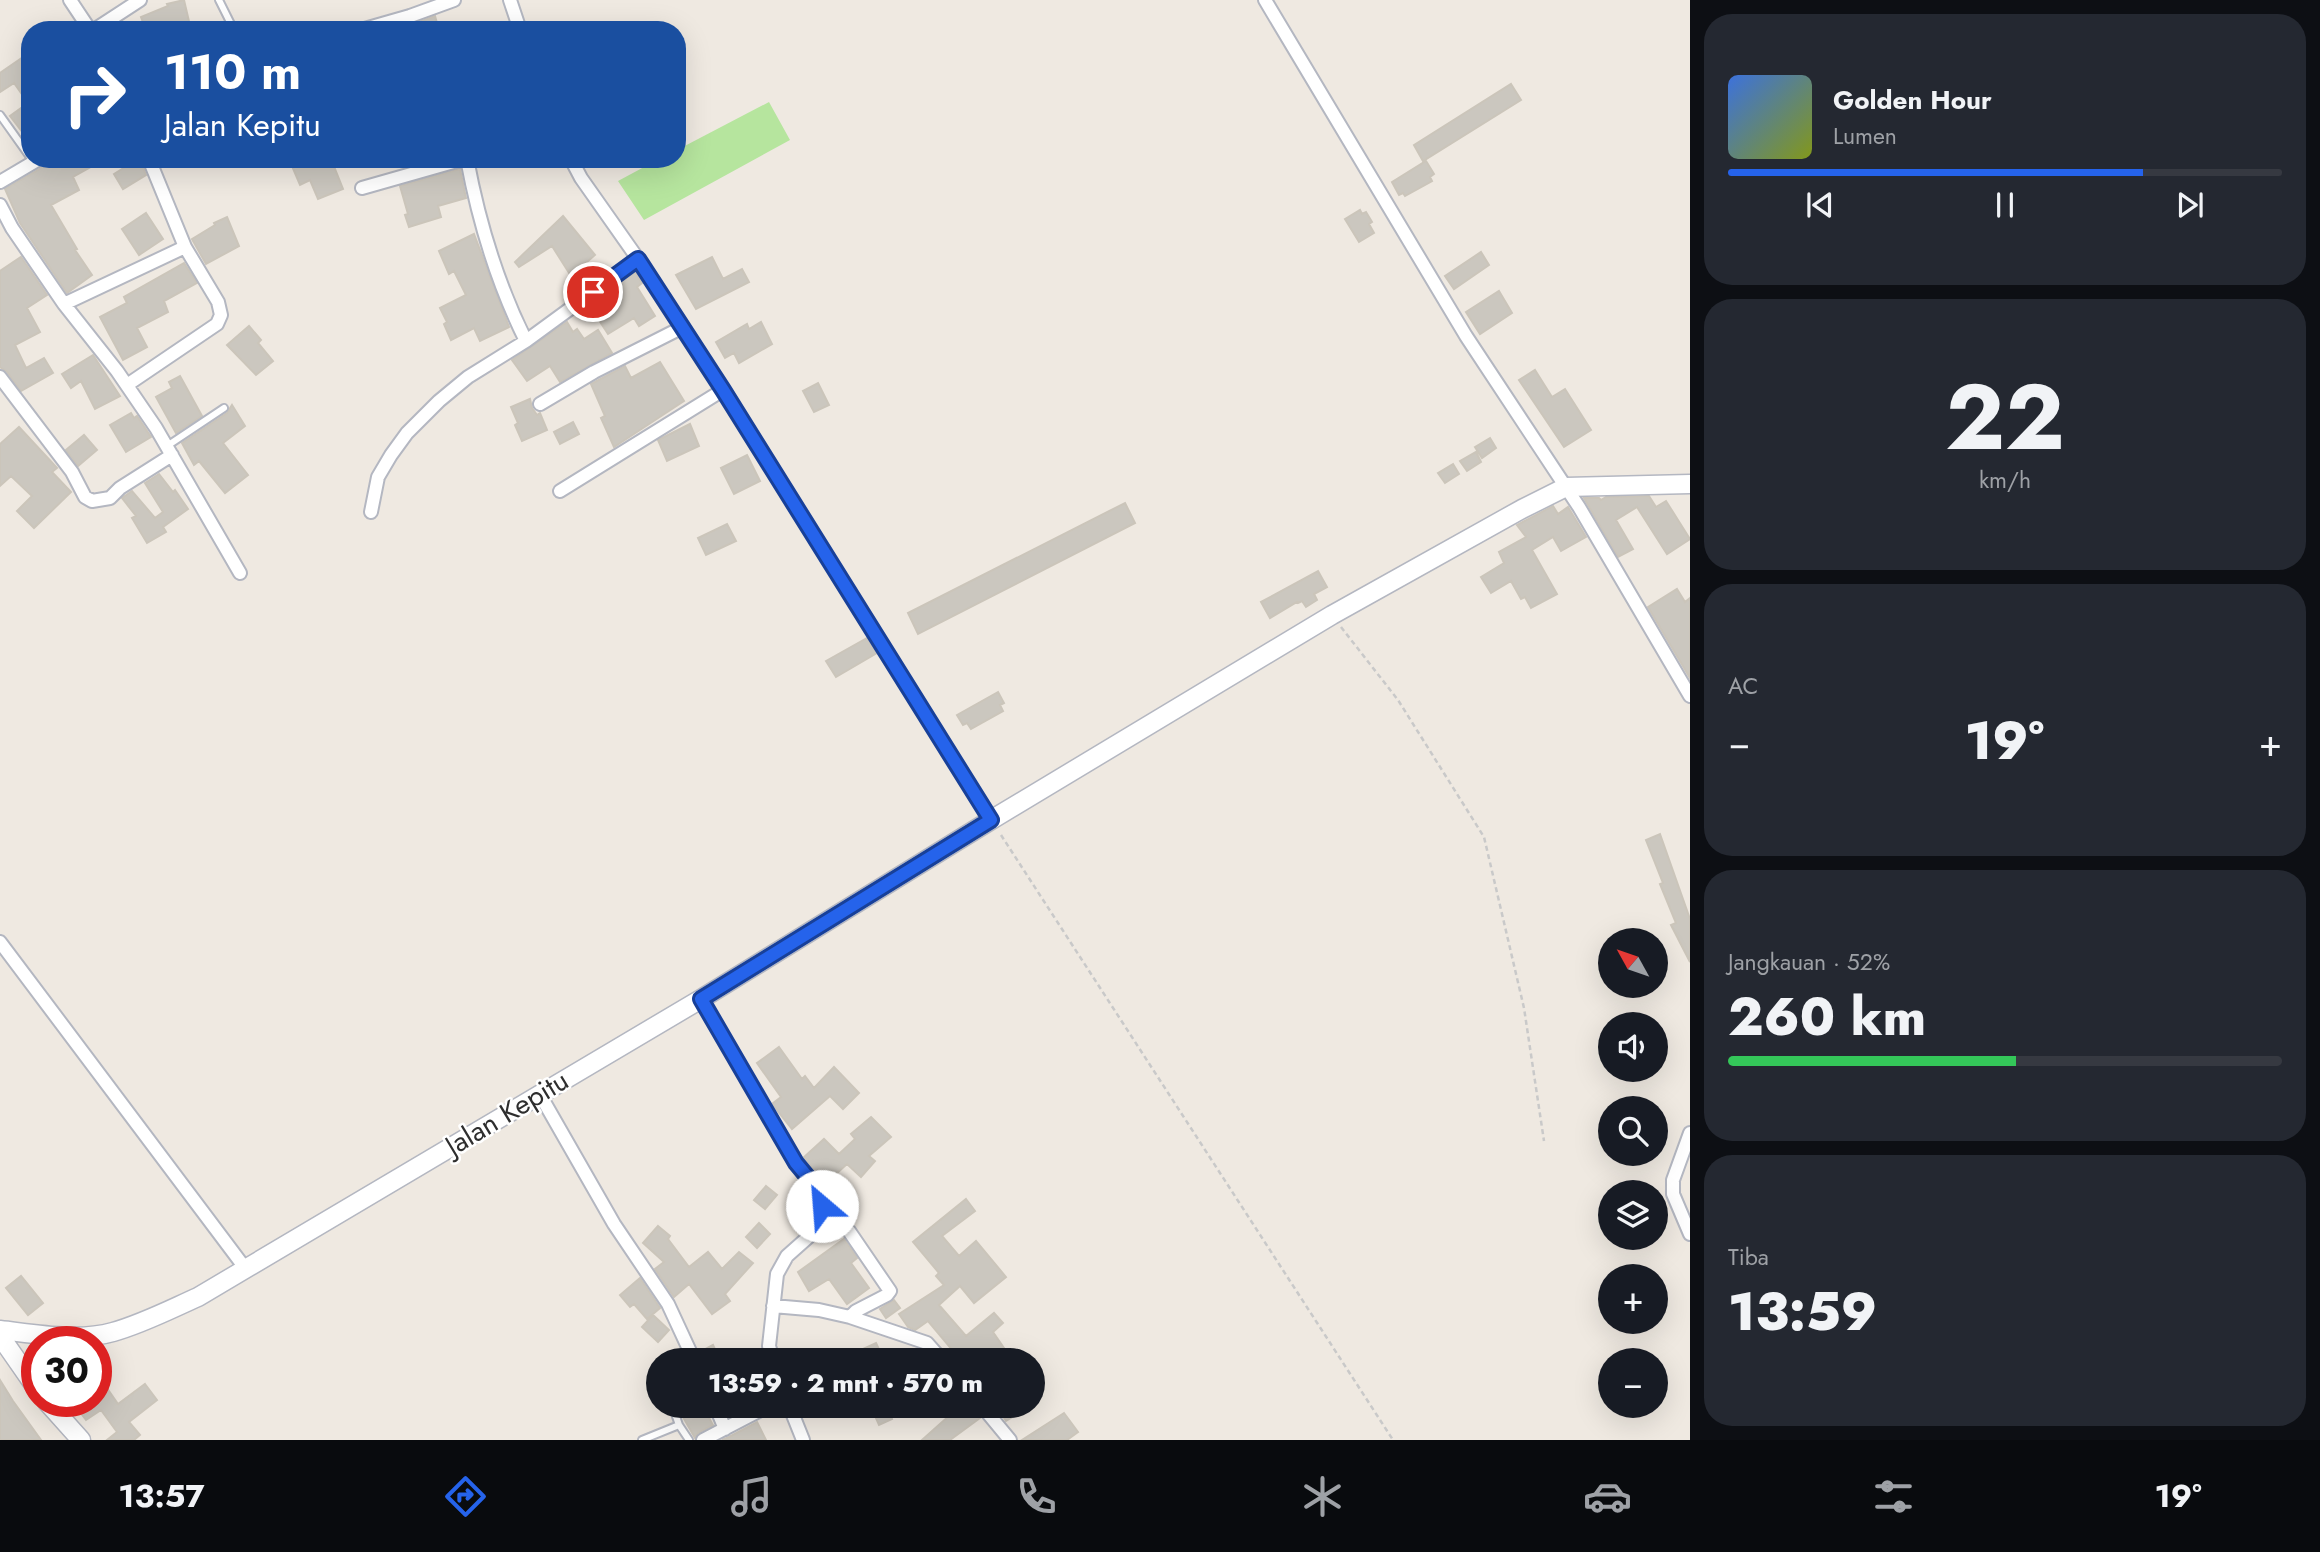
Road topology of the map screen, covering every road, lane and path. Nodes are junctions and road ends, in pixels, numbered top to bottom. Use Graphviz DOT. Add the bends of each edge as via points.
graph roads {
  1 [pos="70,0"];
  2 [pos="140,0"];
  3 [pos="219,0"];
  4 [pos="454,0"];
  5 [pos="510,0"];
  6 [pos="1265,0"];
  7 [pos="85,21"];
  8 [pos="106,21"];
  9 [pos="230,21"];
  10 [pos="392,21"];
  11 [pos="517,21"];
  12 [pos="0,115"];
  13 [pos="21,143"];
  14 [pos="21,167"];
  15 [pos="153,168"];
  16 [pos="433,168"];
  17 [pos="467,168"];
  18 [pos="576,168"];
  19 [pos="0,182"];
  20 [pos="362,188"];
  21 [pos="0,205"];
  22 [pos="185,247"];
  23 [pos="638,259"];
  24 [pos="65,304"];
  25 [pos="681,328"];
  26 [pos="526,341"];
  27 [pos="0,377"];
  28 [pos="127,385"];
  29 [pos="723,390"];
  30 [pos="540,404"];
  31 [pos="224,408"];
  32 [pos="169,451"];
  33 [pos="1690,484"];
  34 [pos="1566,487"];
  35 [pos="560,491"];
  36 [pos="370,512"];
  37 [pos="240,573"];
  38 [pos="1332,615"];
  39 [pos="1690,696"];
  40 [pos="991,820"];
  41 [pos="0,942"];
  42 [pos="701,999"];
  43 [pos="539,1093"];
  44 [pos="1690,1133"];
  45 [pos="1544,1141"];
  46 [pos="849,1231"];
  47 [pos="1690,1234"];
  48 [pos="245,1268"];
  49 [pos="773,1306"];
  50 [pos="850,1317"];
  51 [pos="0,1330"];
  52 [pos="21,1332"];
  53 [pos="112,1333"];
  54 [pos="0,1336"];
  55 [pos="688,1348"];
  56 [pos="770,1348"];
  57 [pos="932,1348"];
  58 [pos="21,1351"];
  59 [pos="21,1366"];
  60 [pos="60,1417"];
  61 [pos="676,1418"];
  62 [pos="720,1418"];
  63 [pos="746,1418"];
  64 [pos="794,1418"];
  65 [pos="990,1418"];
  66 [pos="679,1426"];
  67 [pos="725,1429"];
  68 [pos="1003,1438"];
  69 [pos="81,1440"];
  70 [pos="642,1440"];
  71 [pos="689,1440"];
  72 [pos="703,1440"];
  73 [pos="803,1440"];
  74 [pos="1393,1440"];
  1 -- 7 [label="street"];
  2 -- 8 [label="street"];
  3 -- 9 [label="lane"];
  4 -- 10 [label="street"];
  5 -- 11 [label="street"];
  6 -- 34 [label="street" via="1466,336"];
  12 -- 13 [label="lane"];
  14 -- 19 [label="street"];
  15 -- 22 [label="street"];
  16 -- 20 [label="street"];
  17 -- 26 [label="street" via="505,299"];
  18 -- 23 [label="street"];
  21 -- 24 [label="street"];
  22 -- 24 [label="street"];
  22 -- 28 [label="street" via="221,315 217,324"];
  23 -- 25 [label="street"];
  23 -- 26 [label="street"];
  24 -- 28 [label="street"];
  25 -- 29 [label="street"];
  25 -- 30 [label="street"];
  26 -- 36 [label="street" via="468,377 407,433 378,477"];
  27 -- 32 [label="street" via="92,501 110,498"];
  28 -- 32 [label="street"];
  29 -- 35 [label="street"];
  29 -- 40 [label="street"];
  31 -- 32 [label="lane"];
  32 -- 37 [label="street"];
  33 -- 34 [label="street"];
  34 -- 38 [label="street, Jalan Kepitu"];
  34 -- 39 [label="street"];
  38 -- 40 [label="street, Jalan Kepitu"];
  38 -- 45 [label="path" via="1398,700 1484,837 1524,1008"];
  40 -- 42 [label="street, Jalan Kepitu"];
  40 -- 74 [label="path"];
  41 -- 48 [label="street"];
  42 -- 43 [label="street, Jalan Kepitu"];
  42 -- 49 [label="street" via="796,1163 820,1192 822,1206 814,1232 787,1256 777,1274"];
  43 -- 48 [label="street, Jalan Kepitu"];
  43 -- 55 [label="street" via="614,1224 668,1304"];
  44 -- 47 [label="street" via="1673,1180 1673,1194"];
  46 -- 50 [label="street" via="890,1291"];
  48 -- 53 [label="street, Jalan Kepitu" via="198,1297"];
  49 -- 50 [label="street"];
  49 -- 56 [label="street"];
  50 -- 57 [label="street"];
  51 -- 52 [label="street, Jalan Kepitu"];
  54 -- 59 [label="street"];
  58 -- 59 [label="street"];
  60 -- 69 [label="street"];
  61 -- 66 [label="lane"];
  62 -- 67 [label="street"];
  63 -- 67 [label="street"];
  64 -- 73 [label="street"];
  65 -- 68 [label="street"];
  66 -- 70 [label="lane"];
  66 -- 71 [label="lane"];
  67 -- 72 [label="street"];
}
